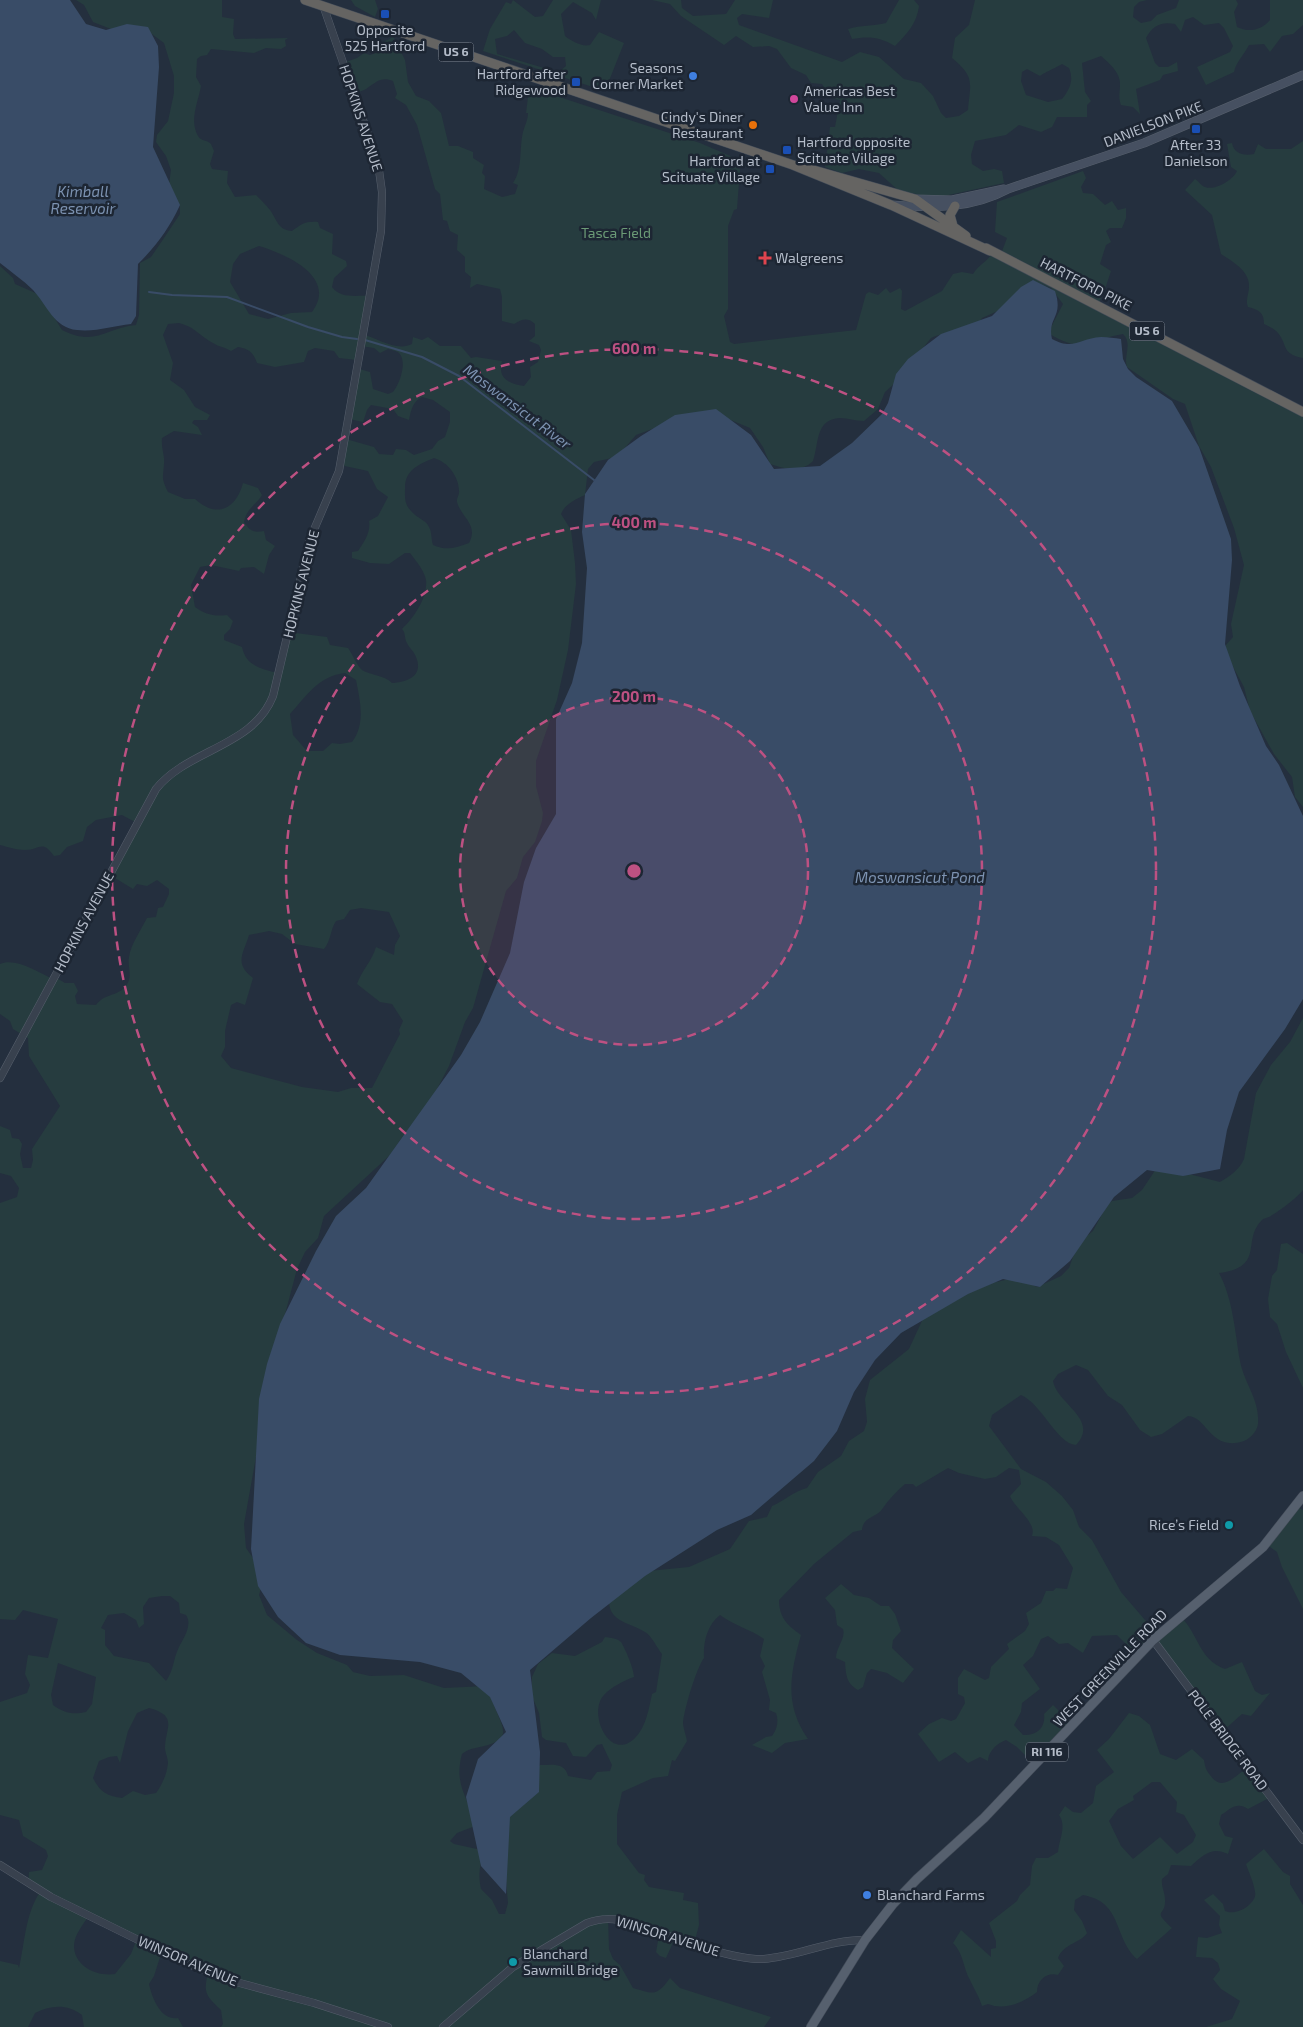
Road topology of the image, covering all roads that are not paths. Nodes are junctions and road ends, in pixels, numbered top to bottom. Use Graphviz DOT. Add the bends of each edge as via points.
graph roads {
  1 [pos="305,0"];
  2 [pos="324,8"];
  3 [pos="1303,75"];
  4 [pos="793,165"];
  5 [pos="1008,189"];
  6 [pos="915,199"];
  7 [pos="891,205"];
  8 [pos="955,206"];
  9 [pos="926,208"];
  10 [pos="953,226"];
  11 [pos="990,250"];
  12 [pos="1303,412"];
  13 [pos="0,1078"];
  14 [pos="1303,1496"];
  15 [pos="1153,1640"];
  16 [pos="1303,1840"];
  17 [pos="0,1865"];
  18 [pos="865,1940"];
  19 [pos="388,2027"];
  20 [pos="443,2027"];
  21 [pos="811,2027"];
  1 -- 2 [label="highway, US 6"];
  2 -- 4 [label="highway, HARTFORD PIKE / US 6"];
  2 -- 13 [label="street, HOPKINS AVENUE" via="378,163 382,192 381,231 339,471 310,539 273,696 262,717 246,732 172,774 156,789"];
  3 -- 5 [label="main road, DANIELSON PIKE" via="1144,143"];
  4 -- 6 [label="highway, HARTFORD PIKE / US 6"];
  4 -- 7 [label="highway, HARTFORD PIKE / US 6"];
  5 -- 6 [label="main road, DANIELSON PIKE" via="952,200"];
  5 -- 8 [label="main road, DANIELSON PIKE" via="992,198"];
  6 -- 9 [label="highway, HARTFORD PIKE / US 6"];
  7 -- 9 [label="main road, DANIELSON PIKE"];
  7 -- 11 [label="highway, HARTFORD PIKE / US 6"];
  8 -- 9 [label="main road, DANIELSON PIKE"];
  8 -- 10 [label="highway" via="950,214"];
  9 -- 10 [label="highway, HARTFORD PIKE / US 6"];
  10 -- 11 [label="highway, HARTFORD PIKE / US 6"];
  11 -- 12 [label="highway, HARTFORD PIKE / US 6"];
  14 -- 15 [label="main road, WEST GREENVILLE ROAD / RI 116" via="1263,1546"];
  15 -- 16 [label="street, POLE BRIDGE ROAD"];
  15 -- 18 [label="main road, WEST GREENVILLE ROAD / RI 116" via="984,1818 905,1892"];
  17 -- 19 [label="street, WINSOR AVENUE" via="51,1897 183,1962 236,1982"];
  18 -- 20 [label="street, WINSOR AVENUE" via="753,1959 614,1918 600,1918 513,1967"];
  18 -- 21 [label="main road, WEST GREENVILLE ROAD / RI 116"];
}
